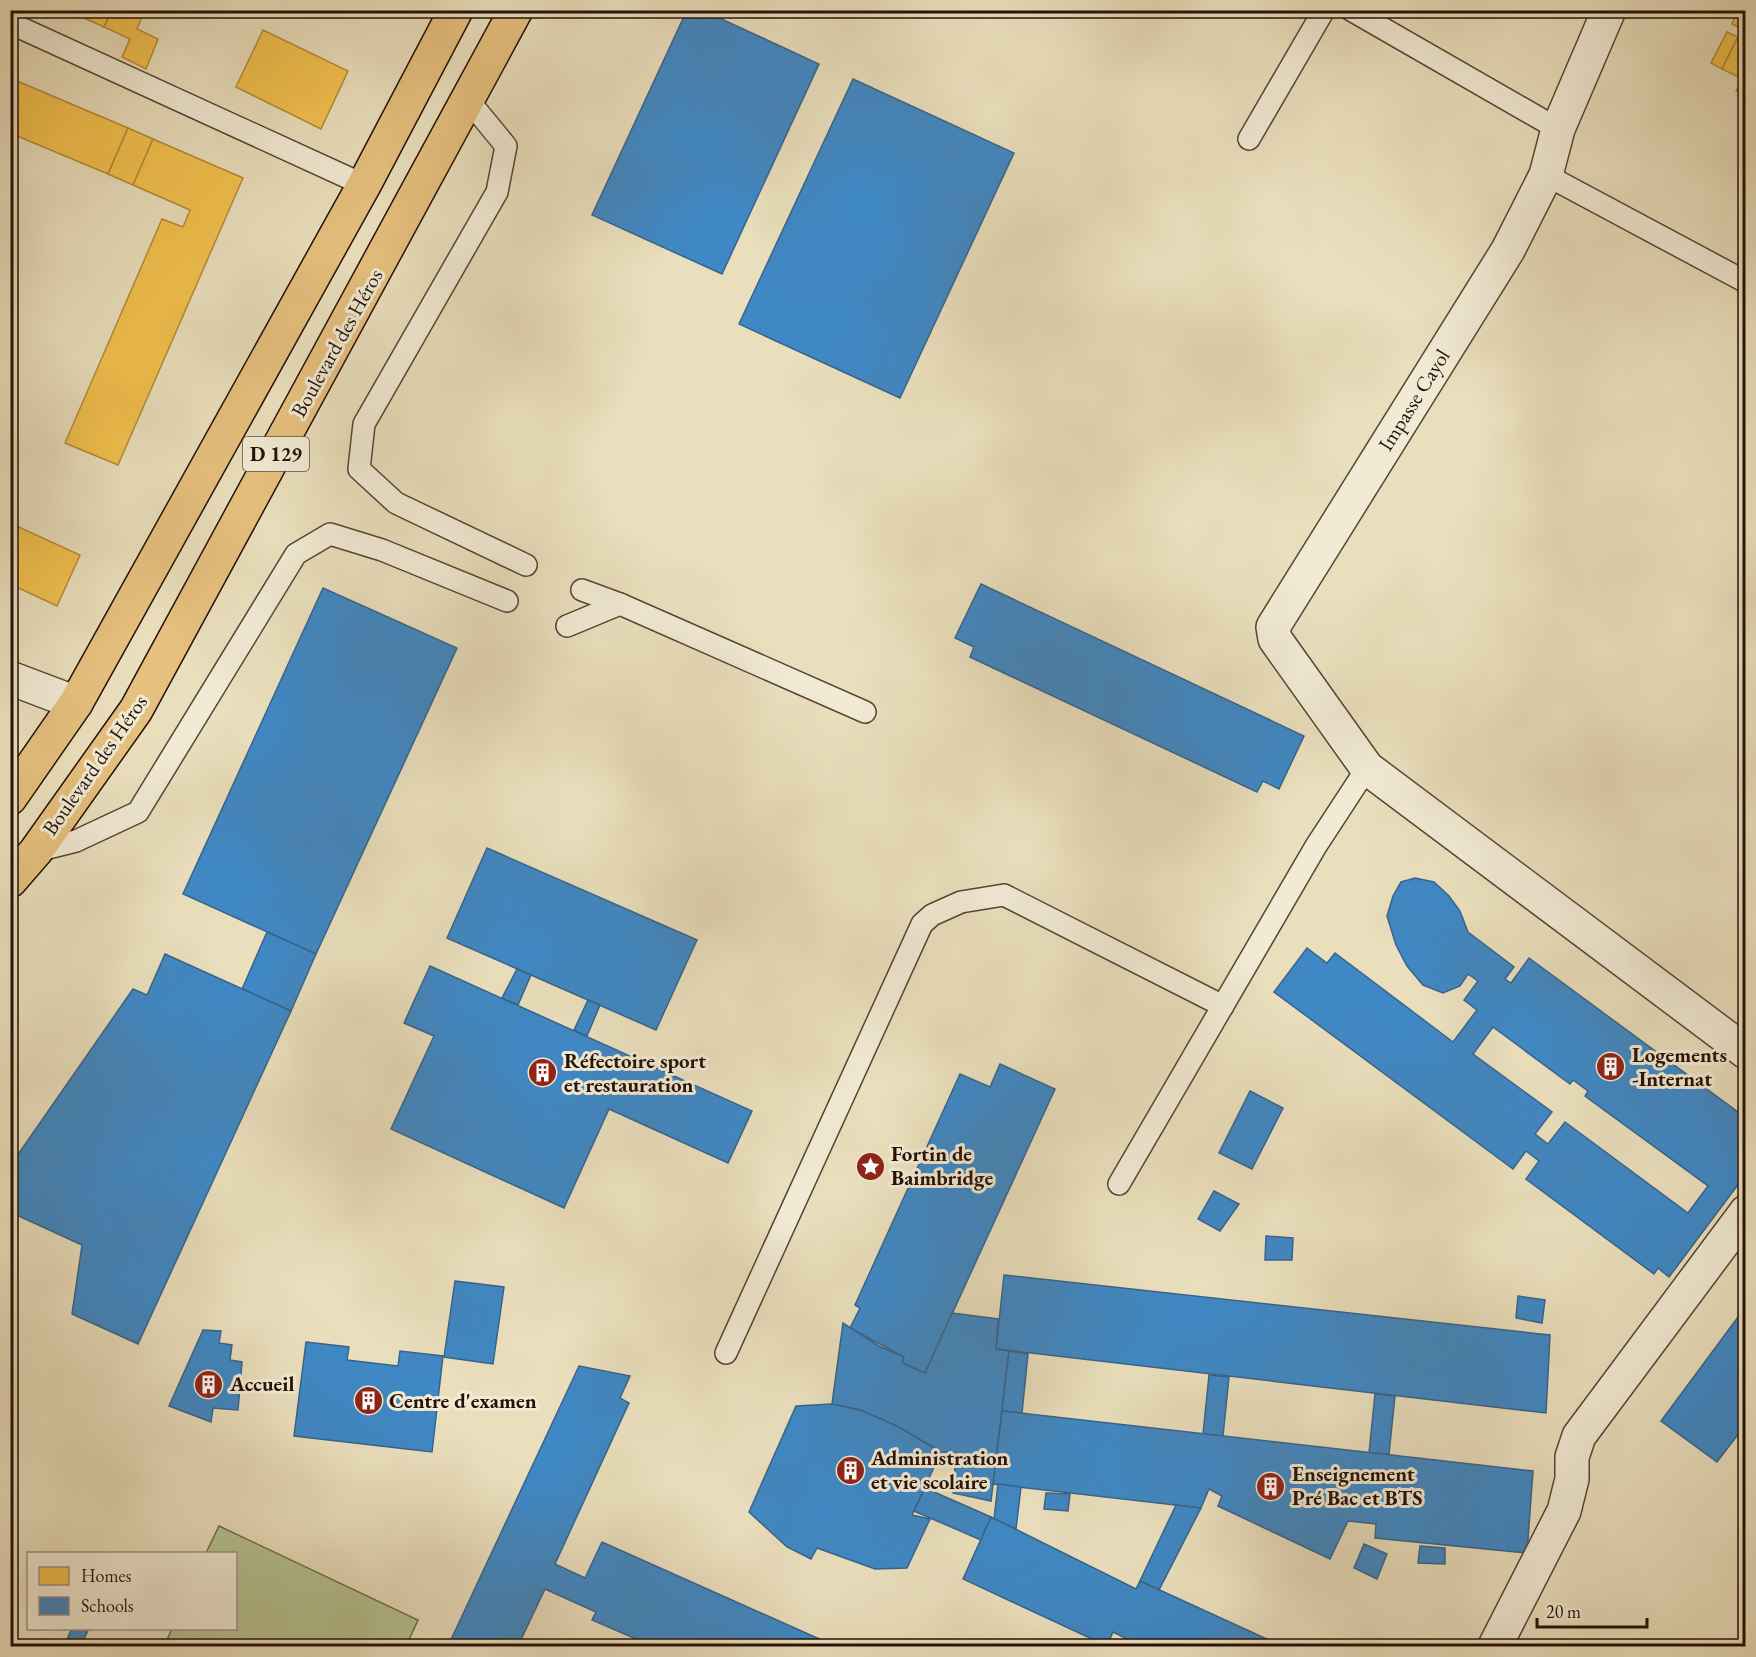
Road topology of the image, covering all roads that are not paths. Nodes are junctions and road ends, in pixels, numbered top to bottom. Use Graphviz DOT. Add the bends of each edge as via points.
graph roads {
  1 [pos="456,10"];
  2 [pos="516,10"];
  3 [pos="1324,10"];
  4 [pos="1351,10"];
  5 [pos="1609,10"];
  6 [pos="10,23"];
  7 [pos="469,101"];
  8 [pos="1558,129"];
  9 [pos="1249,139"];
  10 [pos="1546,175"];
  11 [pos="364,185"];
  12 [pos="1746,282"];
  13 [pos="526,565"];
  14 [pos="582,590"];
  15 [pos="507,601"];
  16 [pos="620,604"];
  17 [pos="567,626"];
  18 [pos="10,678"];
  19 [pos="76,703"];
  20 [pos="865,712"];
  21 [pos="1367,768"];
  22 [pos="10,798"];
  23 [pos="36,851"];
  24 [pos="10,881"];
  25 [pos="1223,1006"];
  26 [pos="1746,1052"];
  27 [pos="1119,1184"];
  28 [pos="1746,1212"];
  29 [pos="726,1353"];
  30 [pos="1495,1647"];
  1 -- 11 [label="highway, D 129"];
  2 -- 7 [label="highway, Boulevard des Héros / D 129"];
  3 -- 9 [label="lane"];
  4 -- 8 [label="lane"];
  5 -- 8 [label="street, Impasse Cayol"];
  6 -- 11 [label="lane"];
  7 -- 13 [label="lane" via="506,146 497,192 364,424 359,470 396,503"];
  7 -- 23 [label="highway, Boulevard des Héros / D 129" via="136,710"];
  8 -- 10 [label="street, Impasse Cayol"];
  10 -- 12 [label="lane"];
  10 -- 21 [label="street, Impasse Cayol" via="1508,250 1273,627 1275,639"];
  11 -- 19 [label="highway, D 129"];
  14 -- 16 [label="lane"];
  15 -- 23 [label="lane" via="382,550 330,534 296,554 138,812 76,841"];
  16 -- 17 [label="lane"];
  16 -- 20 [label="lane"];
  18 -- 19 [label="street"];
  19 -- 22 [label="highway, D 129"];
  21 -- 25 [label="lane" via="1316,846"];
  21 -- 26 [label="street, Impasse Cayol"];
  23 -- 24 [label="highway, Boulevard des Héros / D 129"];
  25 -- 27 [label="lane"];
  25 -- 29 [label="lane" via="1004,895 961,902 932,915 922,924"];
  28 -- 30 [label="street" via="1579,1436 1564,1510"];
}
